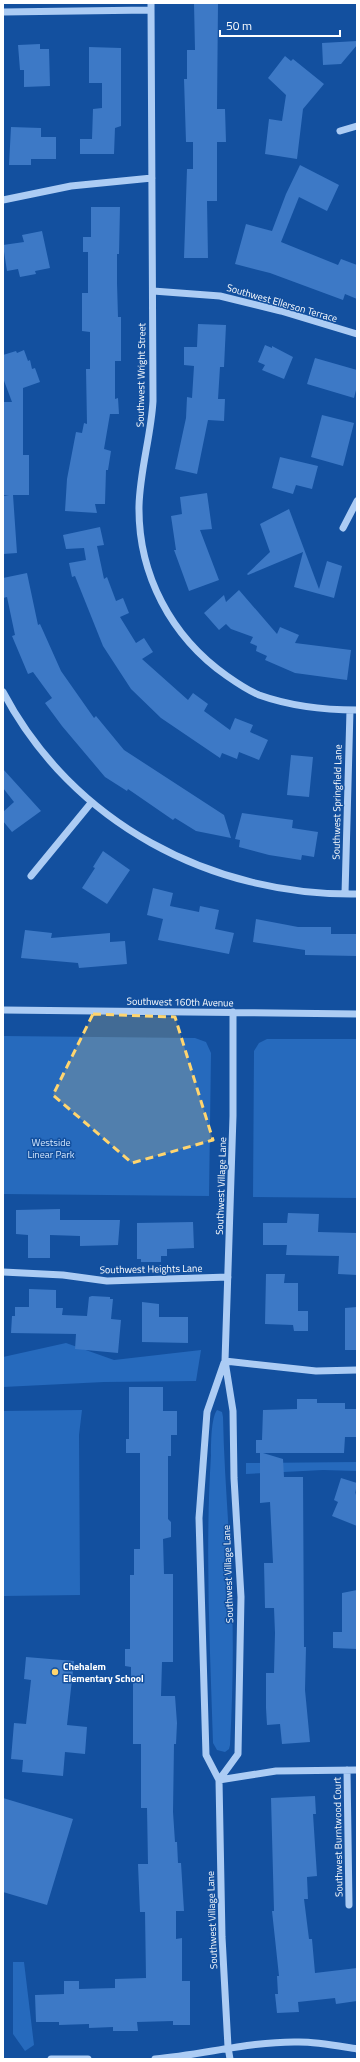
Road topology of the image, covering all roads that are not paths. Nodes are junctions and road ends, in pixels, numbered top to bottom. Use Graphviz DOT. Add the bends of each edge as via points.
graph roads {
  1 [pos="150,7"];
  2 [pos="3,12"];
  3 [pos="357,126"];
  4 [pos="340,132"];
  5 [pos="152,178"];
  6 [pos="3,200"];
  7 [pos="153,290"];
  8 [pos="357,334"];
  9 [pos="357,501"];
  10 [pos="343,528"];
  11 [pos="3,692"];
  12 [pos="353,710"];
  13 [pos="91,803"];
  14 [pos="31,876"];
  15 [pos="345,894"];
  16 [pos="357,894"];
  17 [pos="3,1010"];
  18 [pos="232,1012"];
  19 [pos="357,1014"];
  20 [pos="3,1272"];
  21 [pos="228,1278"];
  22 [pos="225,1361"];
  23 [pos="357,1370"];
  24 [pos="347,1770"];
  25 [pos="357,1770"];
  26 [pos="219,1780"];
  27 [pos="349,1905"];
  28 [pos="228,2047"];
  29 [pos="357,2049"];
  30 [pos="51,2059"];
  31 [pos="88,2059"];
  32 [pos="155,2059"];
  33 [pos="230,2059"];
  1 -- 2 [label="street"];
  1 -- 5 [label="street, Southwest Wright Street"];
  3 -- 4 [label="street"];
  5 -- 6 [label="street" via="71,186"];
  5 -- 7 [label="street, Southwest Wright Street"];
  7 -- 8 [label="street, Southwest Ellerson Terrace" via="220,296"];
  7 -- 12 [label="street, Southwest Wright Street" via="152,421 139,506 140,532 153,586 181,633 215,668 238,684 281,702 307,707"];
  9 -- 10 [label="street"];
  11 -- 13 [label="street" via="35,740"];
  12 -- 15 [label="street, Southwest Springfield Lane"];
  13 -- 14 [label="street"];
  13 -- 15 [label="street" via="142,837 175,855 220,874 253,884 299,892"];
  15 -- 16 [label="street"];
  17 -- 18 [label="street, Southwest 160th Avenue"];
  18 -- 19 [label="street, Southwest 160th Avenue"];
  18 -- 21 [label="street, Southwest Village Lane" via="233,1116"];
  20 -- 21 [label="street, Southwest Heights Lane" via="63,1275 107,1281"];
  21 -- 22 [label="street, Southwest Village Lane"];
  22 -- 23 [label="street" via="316,1371"];
  22 -- 26 [label="street, Southwest Village Lane" via="207,1412 199,1518 206,1755"];
  22 -- 26 [label="street, Southwest Village Lane" via="232,1411 241,1597 238,1754"];
  24 -- 25 [label="street"];
  24 -- 26 [label="street" via="276,1770"];
  24 -- 27 [label="street, Southwest Burntwood Court"];
  26 -- 28 [label="street, Southwest Village Lane" via="222,1937"];
  28 -- 29 [label="street" via="299,2042"];
  28 -- 32 [label="street"];
  28 -- 33 [label="street, Southwest Village Lane"];
  30 -- 31 [label="street"];
}
